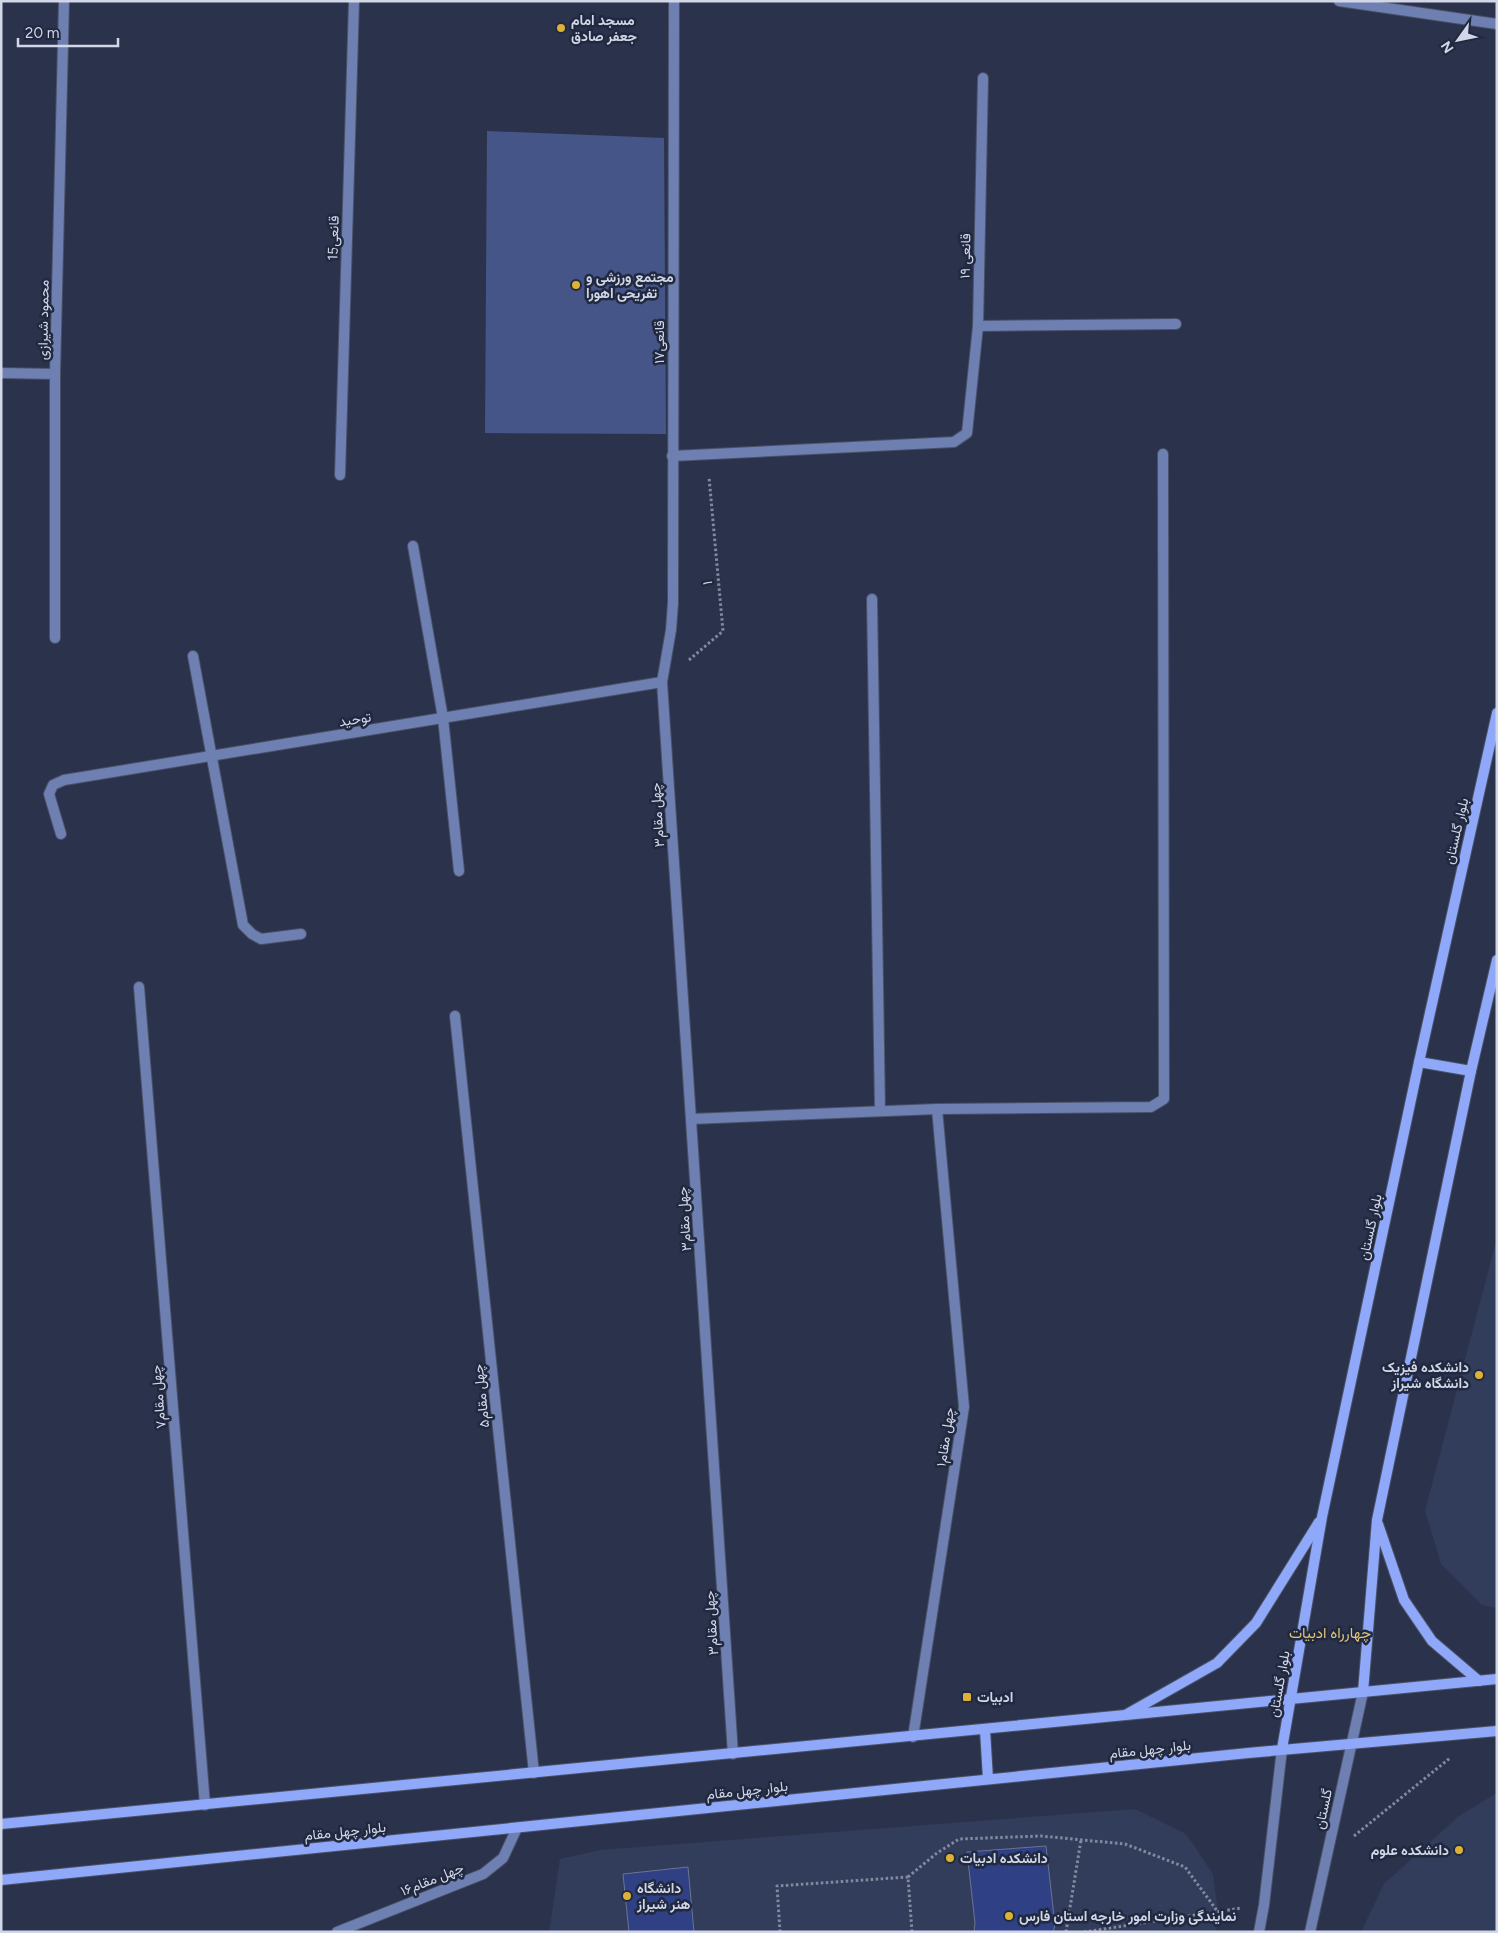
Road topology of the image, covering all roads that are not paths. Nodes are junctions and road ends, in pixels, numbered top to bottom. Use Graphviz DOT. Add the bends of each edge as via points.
graph roads {
  1 [pos="64,1"];
  2 [pos="354,1"];
  3 [pos="674,1"];
  4 [pos="1338,1"];
  5 [pos="1497,24"];
  6 [pos="983,78"];
  7 [pos="1176,324"];
  8 [pos="978,326"];
  9 [pos="1,373"];
  10 [pos="56,374"];
  11 [pos="1163,454"];
  12 [pos="672,456"];
  13 [pos="340,476"];
  14 [pos="413,546"];
  15 [pos="872,599"];
  16 [pos="55,638"];
  17 [pos="193,656"];
  18 [pos="662,682"];
  19 [pos="1497,713"];
  20 [pos="443,718"];
  21 [pos="212,756"];
  22 [pos="61,834"];
  23 [pos="459,870"];
  24 [pos="301,934"];
  25 [pos="1497,960"];
  26 [pos="140,987"];
  27 [pos="455,1016"];
  28 [pos="1419,1062"];
  29 [pos="1471,1071"];
  30 [pos="937,1109"];
  31 [pos="880,1111"];
  32 [pos="691,1119"];
  33 [pos="1322,1517"];
  34 [pos="1377,1520"];
  35 [pos="1497,1679"];
  36 [pos="1479,1681"];
  37 [pos="1363,1692"];
  38 [pos="1290,1700"];
  39 [pos="1124,1716"];
  40 [pos="985,1730"];
  41 [pos="1497,1731"];
  42 [pos="913,1737"];
  43 [pos="1352,1743"];
  44 [pos="1282,1749"];
  45 [pos="733,1754"];
  46 [pos="534,1773"];
  47 [pos="988,1779"];
  48 [pos="205,1804"];
  49 [pos="1,1824"];
  50 [pos="517,1828"];
  51 [pos="1,1880"];
  52 [pos="337,1932"];
  53 [pos="1259,1932"];
  54 [pos="1310,1932"];
  1 -- 10 [label="street, محمود شیرازی"];
  2 -- 13 [label="street, 15قانعی"];
  3 -- 12 [label="street, ۱۷قانعی"];
  4 -- 5 [label="street"];
  6 -- 8 [label="street, قانعی ۱۹"];
  7 -- 8 [label="street"];
  8 -- 12 [label="street, قانعی ۱۹" via="967,433 954,442"];
  9 -- 10 [label="street"];
  10 -- 16 [label="street, محمود شیرازی"];
  11 -- 30 [label="street" via="1164,1099 1151,1107"];
  12 -- 18 [label="street, ۱۷قانعی" via="673,603"];
  14 -- 20 [label="street"];
  15 -- 31 [label="street"];
  17 -- 21 [label="street"];
  18 -- 20 [label="street, توحید"];
  18 -- 32 [label="street, چهل مقام۳"];
  19 -- 28 [label="main road, بلوار گلستان"];
  20 -- 21 [label="street, توحید"];
  20 -- 23 [label="street"];
  21 -- 22 [label="street, توحید" via="64,780 53,785 50,794"];
  21 -- 24 [label="street" via="243,925 261,939"];
  25 -- 29 [label="main road"];
  26 -- 48 [label="street, چهل مقام۷"];
  27 -- 46 [label="street, چهل مقام۵"];
  28 -- 29 [label="main road"];
  28 -- 33 [label="main road, بلوار گلستان"];
  29 -- 34 [label="main road"];
  30 -- 31 [label="street"];
  30 -- 42 [label="street, چهل مقام۱" via="964,1407"];
  31 -- 32 [label="street"];
  32 -- 45 [label="street, چهل مقام۳"];
  33 -- 38 [label="main road, بلوار گلستان"];
  33 -- 39 [label="main road" via="1250,1630 1217,1662"];
  34 -- 36 [label="main road" via="1404,1600 1432,1642"];
  34 -- 37 [label="main road"];
  35 -- 36 [label="main road"];
  36 -- 37 [label="main road"];
  37 -- 38 [label="main road"];
  37 -- 43 [label="street, گلستان"];
  38 -- 39 [label="main road"];
  38 -- 44 [label="main road, بلوار گلستان"];
  39 -- 40 [label="main road"];
  40 -- 42 [label="main road"];
  40 -- 47 [label="main road"];
  41 -- 43 [label="main road, بلوار چهل مقام"];
  42 -- 45 [label="main road"];
  43 -- 44 [label="main road, بلوار چهل مقام"];
  43 -- 54 [label="street, گلستان"];
  44 -- 47 [label="main road, بلوار چهل مقام"];
  44 -- 53 [label="street"];
  45 -- 46 [label="main road"];
  46 -- 48 [label="main road"];
  47 -- 50 [label="main road, بلوار چهل مقام"];
  48 -- 49 [label="main road"];
  50 -- 51 [label="main road, بلوار چهل مقام"];
  50 -- 52 [label="street, چهل مقام۱۶" via="503,1858 483,1874"];
}
